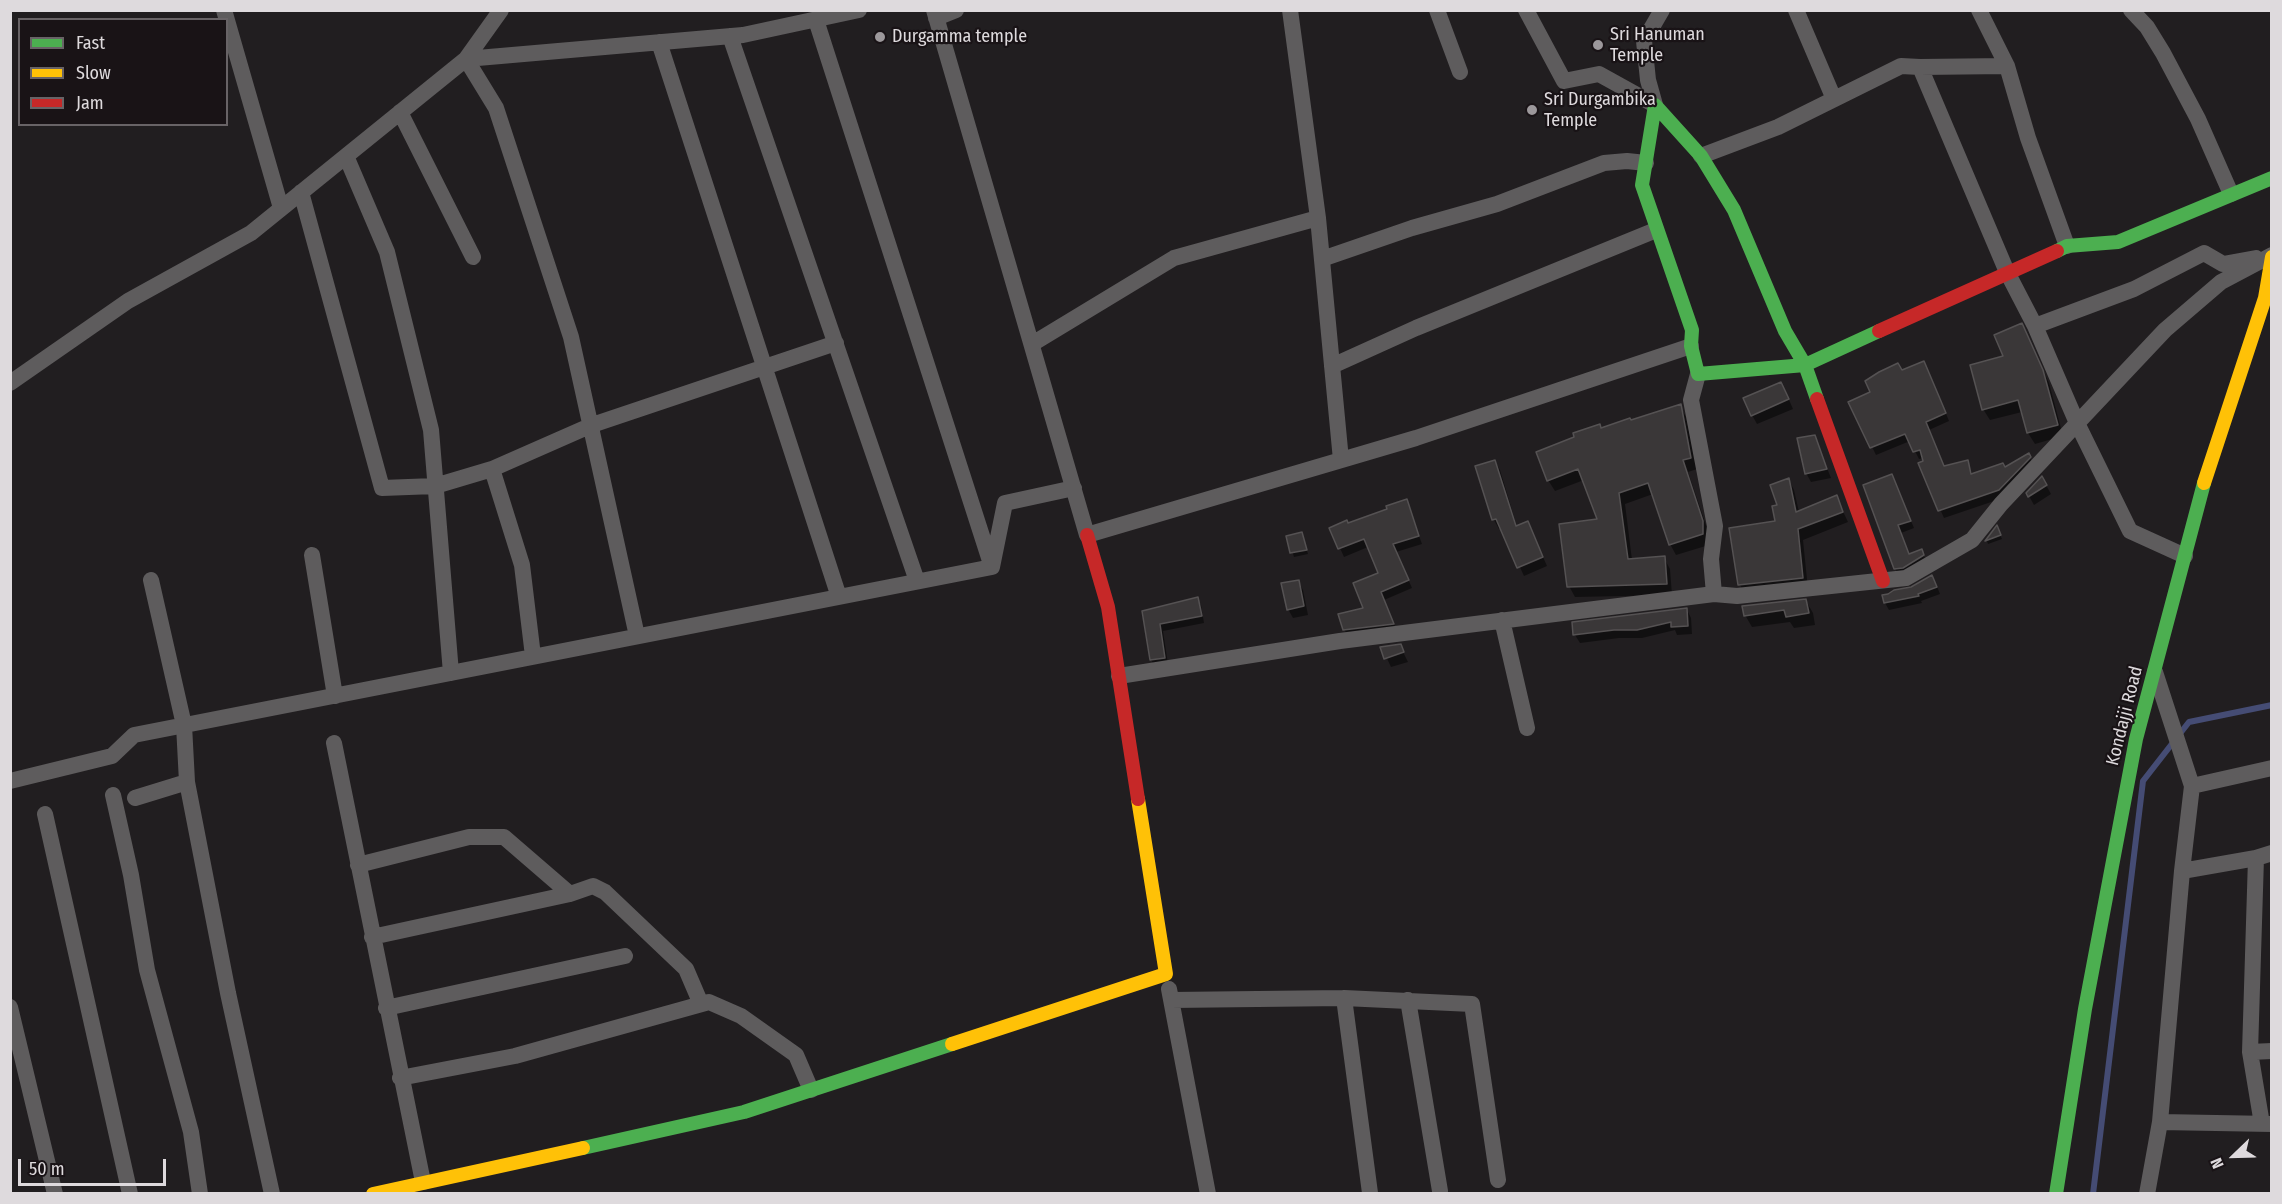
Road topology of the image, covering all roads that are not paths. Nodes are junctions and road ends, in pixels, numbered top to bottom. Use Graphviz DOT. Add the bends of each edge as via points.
graph roads {
  1 [pos="859,10"];
  2 [pos="956,10"];
  3 [pos="1290,10"];
  4 [pos="1437,10"];
  5 [pos="1526,10"];
  6 [pos="1662,10"];
  7 [pos="1796,10"];
  8 [pos="1979,10"];
  9 [pos="2131,10"];
  10 [pos="499,12"];
  11 [pos="935,14"];
  12 [pos="816,20"];
  13 [pos="228,24"];
  14 [pos="730,36"];
  15 [pos="659,42"];
  16 [pos="466,59"];
  17 [pos="2007,66"];
  18 [pos="1920,67"];
  19 [pos="1460,72"];
  20 [pos="1834,99"];
  21 [pos="1655,105"];
  22 [pos="400,112"];
  23 [pos="346,156"];
  24 [pos="1701,156"];
  25 [pos="1646,163"];
  26 [pos="2271,178"];
  27 [pos="301,192"];
  28 [pos="2231,194"];
  29 [pos="281,208"];
  30 [pos="1318,218"];
  31 [pos="1656,230"];
  32 [pos="2067,246"];
  33 [pos="2271,256"];
  34 [pos="473,257"];
  35 [pos="1322,260"];
  36 [pos="2007,272"];
  37 [pos="2036,326"];
  38 [pos="836,344"];
  39 [pos="1032,344"];
  40 [pos="1690,346"];
  41 [pos="1805,365"];
  42 [pos="1332,366"];
  43 [pos="764,368"];
  44 [pos="1698,374"];
  45 [pos="10,383"];
  46 [pos="2078,423"];
  47 [pos="592,425"];
  48 [pos="1341,460"];
  49 [pos="492,469"];
  50 [pos="435,486"];
  51 [pos="1074,489"];
  52 [pos="1087,535"];
  53 [pos="312,555"];
  54 [pos="2185,556"];
  55 [pos="992,567"];
  56 [pos="151,580"];
  57 [pos="1883,580"];
  58 [pos="917,581"];
  59 [pos="1714,594"];
  60 [pos="838,597"];
  61 [pos="1502,620"];
  62 [pos="637,636"];
  63 [pos="533,656"];
  64 [pos="2155,671"];
  65 [pos="451,673"];
  66 [pos="1119,676"];
  67 [pos="335,696"];
  68 [pos="184,725"];
  69 [pos="1527,728"];
  70 [pos="334,743"];
  71 [pos="2271,768"];
  72 [pos="10,781"];
  73 [pos="187,782"];
  74 [pos="2192,786"];
  75 [pos="113,795"];
  76 [pos="135,798"];
  77 [pos="45,814"];
  78 [pos="2264,856"];
  79 [pos="358,865"];
  80 [pos="2182,871"];
  81 [pos="570,894"];
  82 [pos="372,937"];
  83 [pos="625,956"];
  84 [pos="1166,974"];
  85 [pos="1344,998"];
  86 [pos="1171,1000"];
  87 [pos="1408,1000"];
  88 [pos="701,1004"];
  89 [pos="10,1007"];
  90 [pos="386,1008"];
  91 [pos="2271,1051"];
  92 [pos="2250,1052"];
  93 [pos="400,1078"];
  94 [pos="811,1090"];
  95 [pos="2160,1122"];
  96 [pos="2267,1124"];
  97 [pos="1498,1180"];
  98 [pos="423,1182"];
  99 [pos="1440,1191"];
  100 [pos="1370,1193"];
  101 [pos="55,1194"];
  102 [pos="130,1194"];
  103 [pos="200,1194"];
  104 [pos="272,1194"];
  105 [pos="372,1194"];
  106 [pos="1208,1194"];
  107 [pos="2055,1194"];
  108 [pos="2147,1194"];
  1 -- 12 [label="street"];
  2 -- 11 [label="street"];
  3 -- 30 [label="street"];
  4 -- 19 [label="street"];
  5 -- 21 [label="street" via="1564,81 1599,75"];
  6 -- 21 [label="street" via="1644,41"];
  7 -- 20 [label="street"];
  8 -- 17 [label="street"];
  9 -- 28 [label="street" via="2148,27 2163,53"];
  10 -- 16 [label="street"];
  11 -- 39 [label="street"];
  12 -- 14 [label="street"];
  12 -- 55 [label="street"];
  13 -- 29 [label="street"];
  14 -- 15 [label="street"];
  14 -- 38 [label="street"];
  15 -- 16 [label="street"];
  15 -- 43 [label="street"];
  16 -- 22 [label="street"];
  16 -- 47 [label="street" via="496,108 571,337"];
  17 -- 18 [label="street"];
  17 -- 32 [label="street"];
  18 -- 20 [label="street" via="1901,66"];
  18 -- 36 [label="street"];
  20 -- 24 [label="street" via="1778,127"];
  21 -- 24 [label="street"];
  21 -- 25 [label="street"];
  22 -- 23 [label="street"];
  22 -- 34 [label="street"];
  23 -- 27 [label="street"];
  23 -- 50 [label="street" via="387,252 431,430"];
  24 -- 41 [label="street" via="1734,210 1785,331"];
  25 -- 31 [label="street" via="1642,185"];
  25 -- 35 [label="street" via="1604,163 1497,204 1412,228"];
  26 -- 28 [label="street"];
  27 -- 29 [label="street"];
  27 -- 50 [label="street" via="382,488"];
  28 -- 32 [label="street" via="2118,243"];
  29 -- 45 [label="street" via="251,233 128,301"];
  30 -- 35 [label="street"];
  30 -- 39 [label="street" via="1174,258"];
  31 -- 40 [label="street" via="1692,330"];
  31 -- 42 [label="street"];
  32 -- 36 [label="street"];
  33 -- 37 [label="street" via="2223,264 2204,253 2134,289"];
  33 -- 46 [label="street" via="2221,282 2165,330"];
  33 -- 54 [label="street, Kondajji Road" via="2265,298 2205,481"];
  35 -- 42 [label="street"];
  36 -- 37 [label="street"];
  36 -- 41 [label="street"];
  37 -- 46 [label="street"];
  38 -- 43 [label="street"];
  38 -- 58 [label="street"];
  39 -- 51 [label="street"];
  40 -- 44 [label="street"];
  40 -- 48 [label="street"];
  41 -- 44 [label="street"];
  41 -- 57 [label="street"];
  42 -- 48 [label="street"];
  43 -- 47 [label="street"];
  43 -- 60 [label="street"];
  44 -- 59 [label="street" via="1691,400 1715,526 1711,559"];
  46 -- 54 [label="street" via="2130,531"];
  46 -- 57 [label="street" via="1972,540 1906,578"];
  47 -- 49 [label="street"];
  47 -- 62 [label="street"];
  48 -- 52 [label="street"];
  49 -- 50 [label="street"];
  49 -- 63 [label="street" via="522,565"];
  50 -- 65 [label="street"];
  51 -- 52 [label="street"];
  51 -- 55 [label="street" via="1005,503"];
  52 -- 66 [label="street" via="1108,607"];
  53 -- 67 [label="street"];
  54 -- 64 [label="street, Kondajji Road"];
  55 -- 58 [label="street"];
  56 -- 68 [label="street"];
  57 -- 59 [label="street" via="1737,596"];
  58 -- 60 [label="street"];
  59 -- 61 [label="street"];
  60 -- 62 [label="street"];
  61 -- 66 [label="street"];
  61 -- 69 [label="street"];
  62 -- 63 [label="street"];
  63 -- 65 [label="street"];
  64 -- 74 [label="street"];
  64 -- 107 [label="street, Kondajji Road" via="2136,739"];
  65 -- 67 [label="street"];
  66 -- 84 [label="street"];
  67 -- 68 [label="street"];
  68 -- 72 [label="street" via="135,735 112,756"];
  68 -- 73 [label="street"];
  70 -- 79 [label="street"];
  71 -- 74 [label="street"];
  73 -- 76 [label="street"];
  73 -- 104 [label="street"];
  74 -- 80 [label="street"];
  75 -- 103 [label="street" via="147,970 190,1132"];
  77 -- 102 [label="street"];
  78 -- 80 [label="street"];
  78 -- 92 [label="street"];
  79 -- 81 [label="street" via="469,837 504,837"];
  79 -- 82 [label="street"];
  80 -- 95 [label="street"];
  81 -- 82 [label="street"];
  81 -- 88 [label="street" via="593,886 605,892 686,969"];
  82 -- 90 [label="street"];
  83 -- 90 [label="street"];
  84 -- 86 [label="street"];
  84 -- 94 [label="street"];
  85 -- 86 [label="street"];
  85 -- 87 [label="street"];
  85 -- 100 [label="street"];
  86 -- 106 [label="street"];
  87 -- 97 [label="street" via="1472,1004"];
  87 -- 99 [label="street"];
  88 -- 93 [label="street" via="515,1056"];
  88 -- 94 [label="street" via="710,1002 741,1016 796,1055"];
  89 -- 101 [label="street"];
  90 -- 93 [label="street"];
  91 -- 92 [label="street"];
  92 -- 96 [label="street"];
  93 -- 98 [label="street"];
  94 -- 98 [label="street" via="744,1112"];
  95 -- 96 [label="street"];
  95 -- 108 [label="street"];
  98 -- 105 [label="street"];
}
